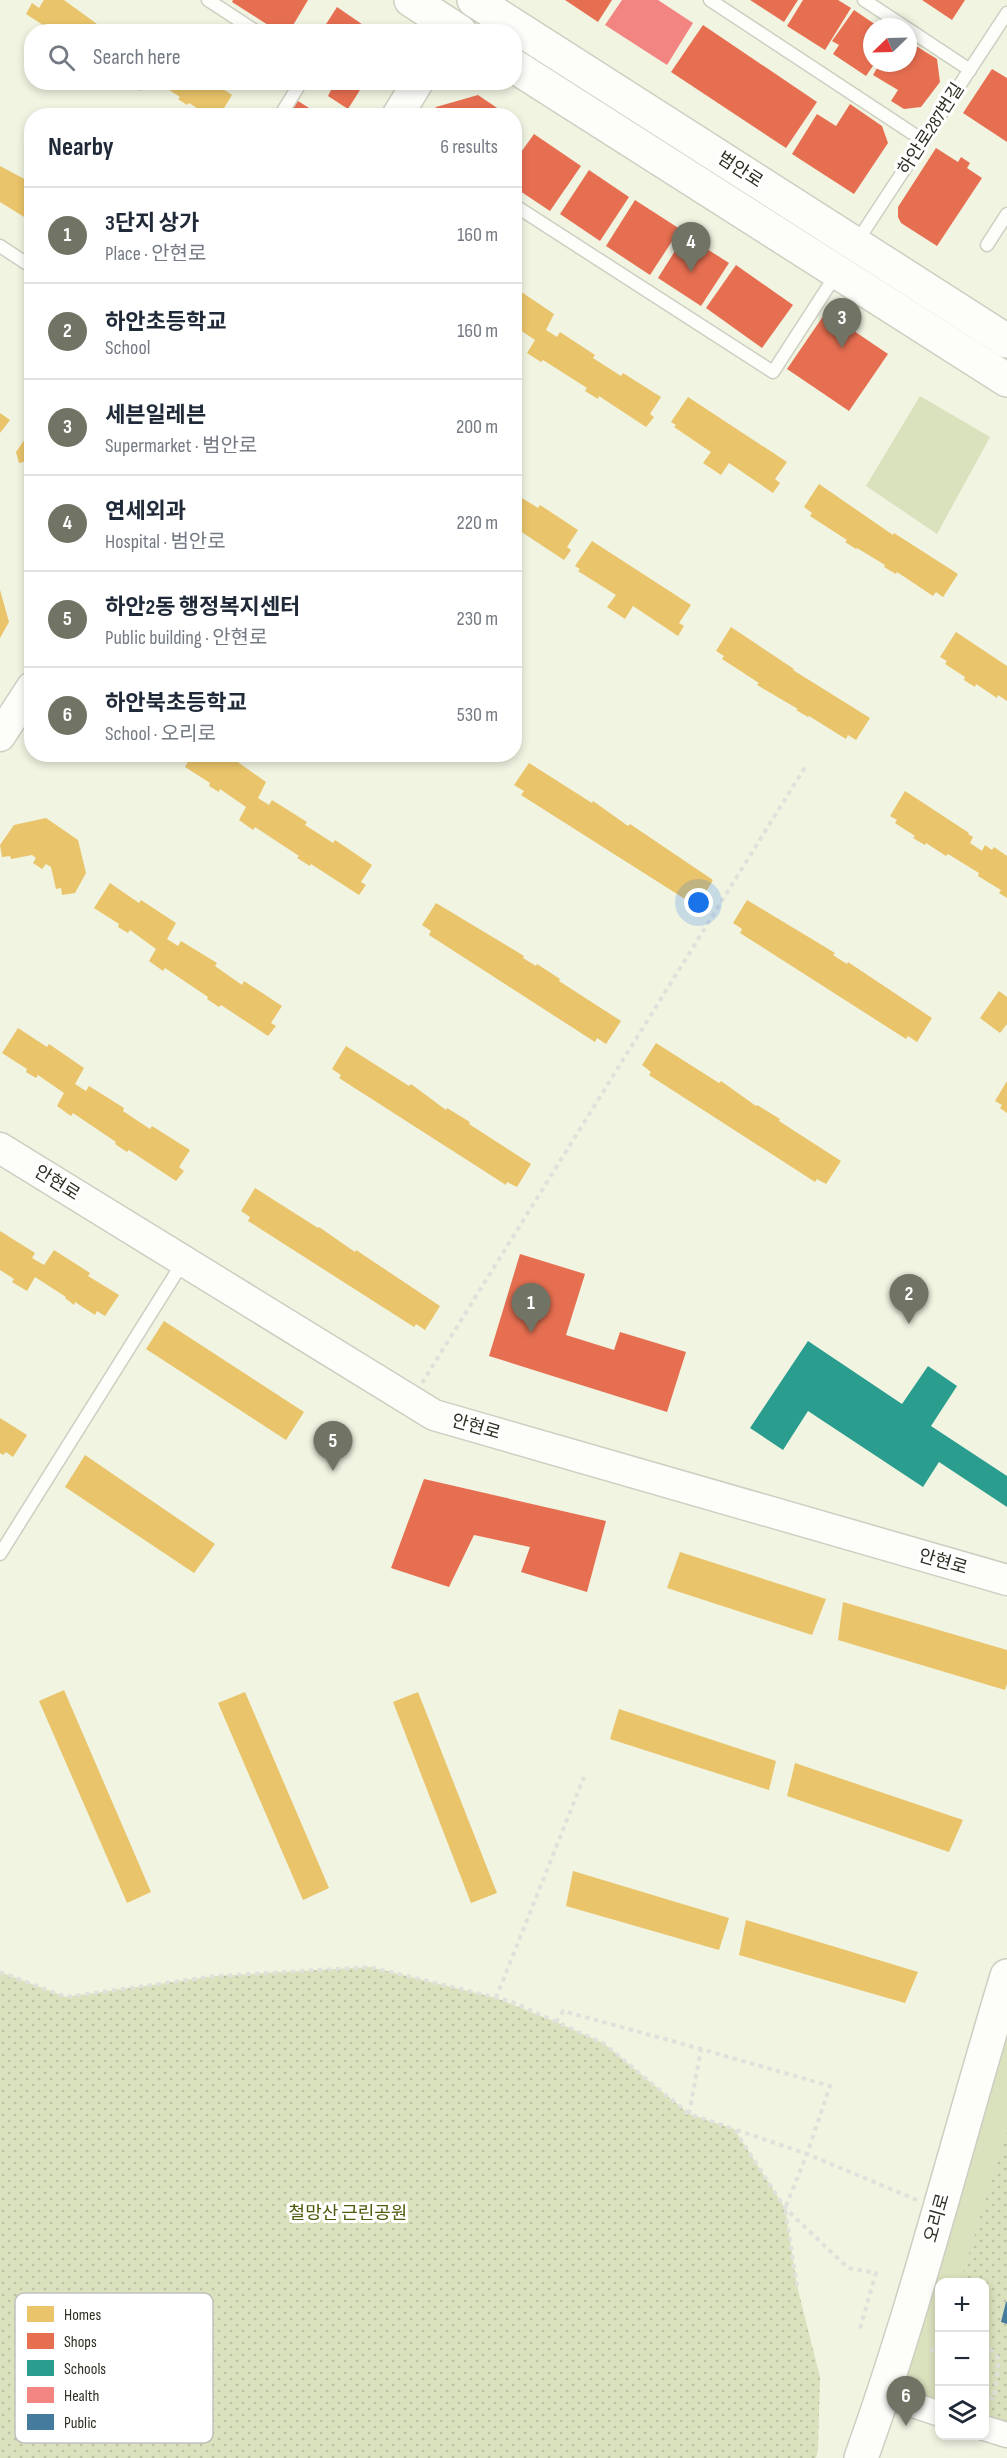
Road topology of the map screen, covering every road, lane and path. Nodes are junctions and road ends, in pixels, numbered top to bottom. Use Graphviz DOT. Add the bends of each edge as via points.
graph roads {
  1 [pos="208,0"];
  2 [pos="411,0"];
  3 [pos="472,0"];
  4 [pos="710,0"];
  5 [pos="864,0"];
  6 [pos="1007,13"];
  7 [pos="891,18"];
  8 [pos="245,24"];
  9 [pos="446,24"];
  10 [pos="458,24"];
  11 [pos="510,24"];
  12 [pos="522,32"];
  13 [pos="917,35"];
  14 [pos="970,70"];
  15 [pos="522,71"];
  16 [pos="296,90"];
  17 [pos="413,90"];
  18 [pos="285,108"];
  19 [pos="402,108"];
  20 [pos="924,141"];
  21 [pos="522,210"];
  22 [pos="1007,214"];
  23 [pos="856,244"];
  24 [pos="987,245"];
  25 [pos="0,246"];
  26 [pos="24,262"];
  27 [pos="838,272"];
  28 [pos="1007,341"];
  29 [pos="1007,380"];
  30 [pos="24,699"];
  31 [pos="0,736"];
  32 [pos="807,764"];
  33 [pos="0,1148"];
  34 [pos="183,1262"];
  35 [pos="411,1401"];
  36 [pos="0,1554"];
  37 [pos="1007,1580"];
  38 [pos="584,1777"];
  39 [pos="0,1972"];
  40 [pos="1007,1976"];
  41 [pos="496,1998"];
  42 [pos="556,2022"];
  43 [pos="701,2049"];
  44 [pos="690,2114"];
  45 [pos="734,2129"];
  46 [pos="807,2154"];
  47 [pos="784,2208"];
  48 [pos="940,2210"];
  49 [pos="797,2286"];
  50 [pos="859,2332"];
  51 [pos="931,2348"];
  52 [pos="989,2348"];
  53 [pos="935,2354"];
  54 [pos="883,2396"];
  55 [pos="989,2398"];
  56 [pos="935,2413"];
  57 [pos="989,2430"];
  58 [pos="1007,2435"];
  59 [pos="861,2458"];
  1 -- 8 [label="lane"];
  2 -- 9 [label="main road"];
  3 -- 10 [label="street"];
  3 -- 11 [label="main road, 범안로"];
  4 -- 20 [label="lane"];
  5 -- 7 [label="lane"];
  6 -- 14 [label="lane, 하안로287번길"];
  12 -- 23 [label="main road, 범안로"];
  13 -- 14 [label="lane"];
  14 -- 20 [label="lane, 하안로287번길"];
  15 -- 27 [label="main road, 범안로"];
  16 -- 18 [label="lane"];
  17 -- 19 [label="street"];
  20 -- 23 [label="lane, 하안로287번길"];
  21 -- 27 [label="lane" via="773,372"];
  22 -- 24 [label="lane"];
  23 -- 28 [label="main road, 범안로"];
  25 -- 26 [label="lane"];
  27 -- 29 [label="main road, 범안로"];
  30 -- 31 [label="street"];
  32 -- 35 [label="path"];
  33 -- 34 [label="street, 안현로"];
  34 -- 35 [label="street, 안현로"];
  34 -- 36 [label="lane"];
  35 -- 37 [label="street, 안현로" via="434,1415"];
  38 -- 41 [label="path"];
  39 -- 41 [label="path" via="66,1997 216,1976 370,1967"];
  40 -- 48 [label="main road, 오리로"];
  41 -- 42 [label="path"];
  42 -- 43 [label="path" via="563,2011"];
  42 -- 44 [label="path" via="603,2043"];
  43 -- 44 [label="path"];
  43 -- 46 [label="path" via="830,2086"];
  44 -- 45 [label="path"];
  45 -- 46 [label="path"];
  45 -- 47 [label="path"];
  46 -- 47 [label="path"];
  46 -- 48 [label="path"];
  47 -- 49 [label="path"];
  47 -- 50 [label="path" via="848,2268 876,2273"];
  48 -- 54 [label="main road, 오리로"];
  51 -- 53 [label="path"];
  52 -- 55 [label="path" via="999,2359 994,2399"];
  54 -- 56 [label="street"];
  54 -- 59 [label="main road, 오리로"];
  57 -- 58 [label="street"];
}
